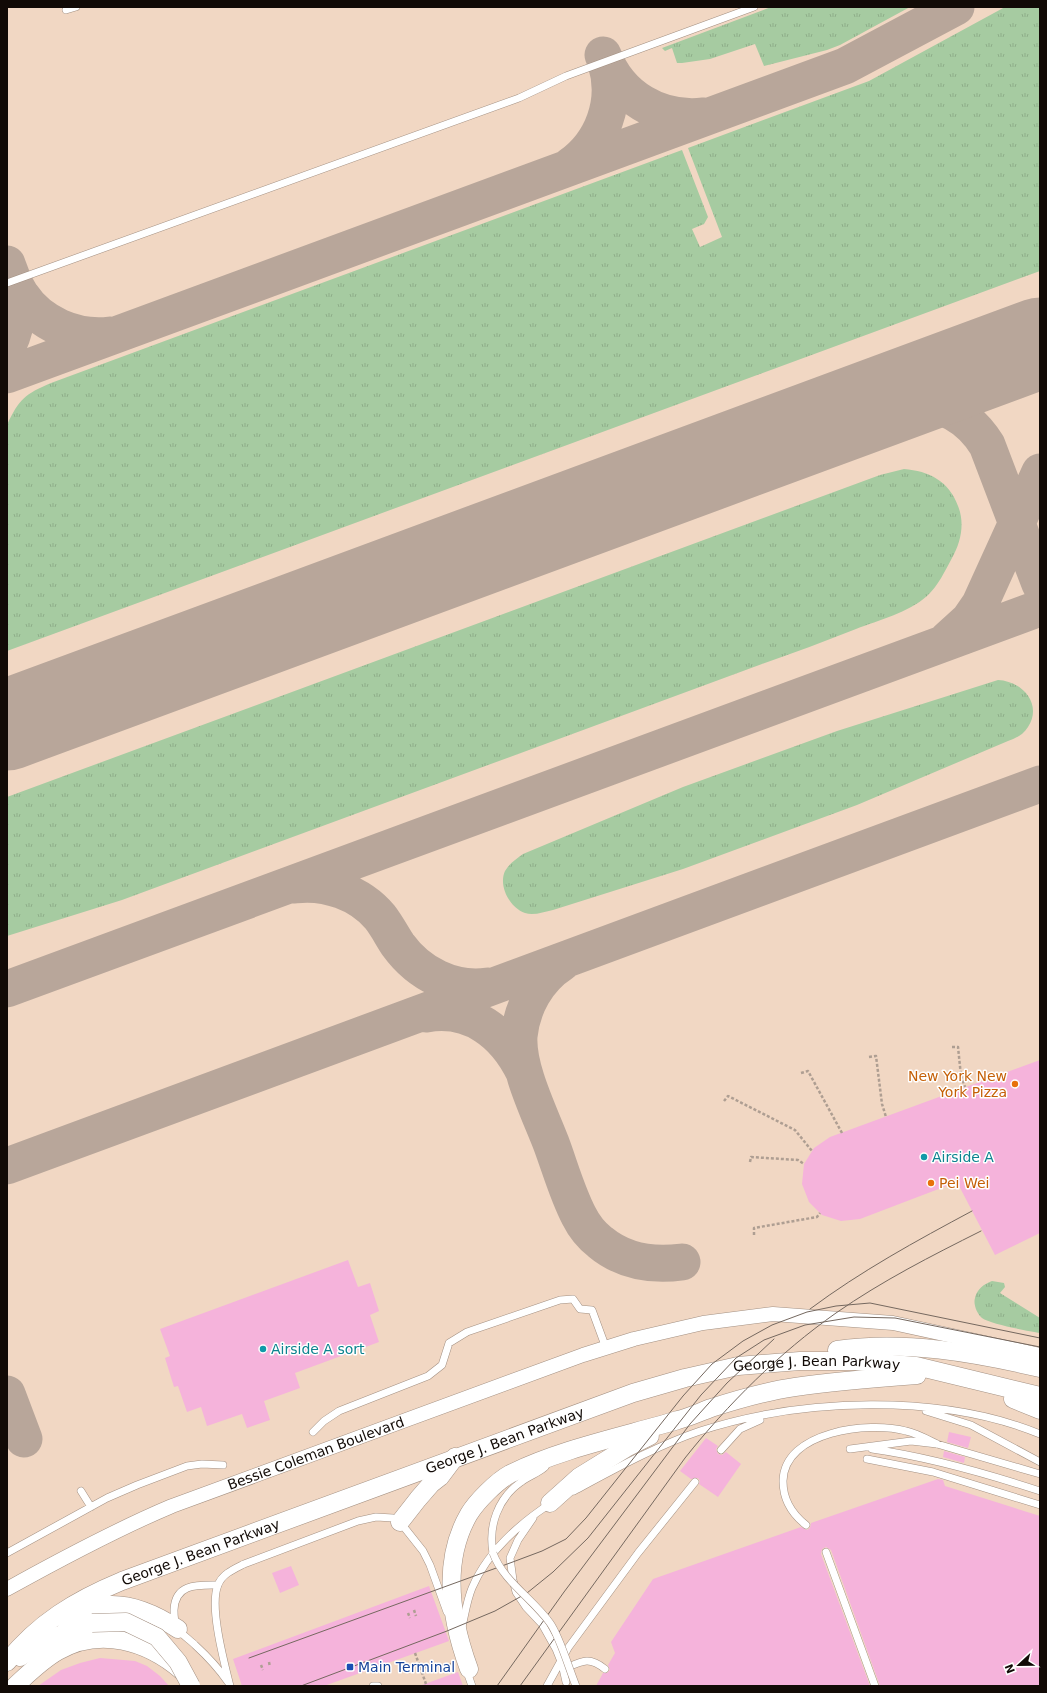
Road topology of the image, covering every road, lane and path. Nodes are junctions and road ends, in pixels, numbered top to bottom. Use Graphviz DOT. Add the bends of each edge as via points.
graph roads {
  1 [pos="76,7"];
  2 [pos="754,7"];
  3 [pos="66,10"];
  4 [pos="7,283"];
  5 [pos="952,1048"];
  6 [pos="869,1057"];
  7 [pos="801,1073"];
  8 [pos="965,1087"];
  9 [pos="724,1101"];
  10 [pos="886,1117"];
  11 [pos="842,1133"];
  12 [pos="812,1151"];
  13 [pos="750,1162"];
  14 [pos="804,1164"];
  15 [pos="820,1213"];
  16 [pos="754,1235"];
  17 [pos="606,1348"];
  18 [pos="1040,1355"];
  19 [pos="738,1366"];
  20 [pos="1040,1368"];
  21 [pos="955,1375"];
  22 [pos="1040,1396"];
  23 [pos="906,1406"];
  24 [pos="1040,1410"];
  25 [pos="795,1411"];
  26 [pos="680,1420"];
  27 [pos="313,1432"];
  28 [pos="1040,1434"];
  29 [pos="937,1444"];
  30 [pos="866,1448"];
  31 [pos="850,1449"];
  32 [pos="721,1450"];
  33 [pos="456,1457"];
  34 [pos="552,1457"];
  35 [pos="867,1460"];
  36 [pos="1040,1462"];
  37 [pos="223,1465"];
  38 [pos="1040,1474"];
  39 [pos="695,1482"];
  40 [pos="81,1491"];
  41 [pos="1040,1491"];
  42 [pos="1040,1505"];
  43 [pos="91,1507"];
  44 [pos="543,1508"];
  45 [pos="400,1522"];
  46 [pos="806,1525"];
  47 [pos="826,1552"];
  48 [pos="7,1553"];
  49 [pos="218,1585"];
  50 [pos="7,1589"];
  51 [pos="414,1610"];
  52 [pos="408,1613"];
  53 [pos="416,1616"];
  54 [pos="410,1618"];
  55 [pos="180,1631"];
  56 [pos="31,1637"];
  57 [pos="458,1645"];
  58 [pos="415,1653"];
  59 [pos="269,1662"];
  60 [pos="7,1664"];
  61 [pos="261,1665"];
  62 [pos="270,1667"];
  63 [pos="420,1668"];
  64 [pos="564,1669"];
  65 [pos="605,1669"];
  66 [pos="262,1670"];
  67 [pos="471,1680"];
  68 [pos="566,1682"];
  69 [pos="426,1684"];
  70 [pos="15,1686"];
  71 [pos="191,1686"];
  72 [pos="198,1686"];
  73 [pos="230,1686"];
  74 [pos="373,1686"];
  75 [pos="378,1686"];
  76 [pos="547,1686"];
  77 [pos="576,1686"];
  78 [pos="875,1686"];
  1 -- 3 [label="lane"];
  2 -- 4 [label="lane" via="566,76 519,98"];
  5 -- 8 [label="path" via="958,1047 961,1076"];
  6 -- 10 [label="path" via="876,1056"];
  7 -- 11 [label="path" via="808,1071"];
  9 -- 12 [label="path" via="728,1096 795,1130"];
  13 -- 14 [label="path" via="751,1157 798,1160"];
  15 -- 16 [label="path" via="817,1217 754,1228"];
  17 -- 18 [label="street, Bessie Coleman Boulevard" via="703,1323 773,1314 893,1323"];
  17 -- 27 [label="lane" via="592,1310 580,1309 573,1299 560,1300 467,1332 449,1343 442,1365 428,1376 339,1411"];
  17 -- 50 [label="street, Bessie Coleman Boulevard" via="132,1522"];
  19 -- 20 [label="street" via="844,1349 896,1347 996,1358"];
  19 -- 21 [label="street, George J. Bean Parkway" via="800,1361 855,1361 916,1366"];
  19 -- 33 [label="street, George J. Bean Parkway" via="633,1393"];
  21 -- 22 [label="street, George J. Bean Parkway"];
  21 -- 24 [label="street"];
  21 -- 26 [label="street" via="794,1387 748,1396"];
  23 -- 25 [label="lane" via="833,1406"];
  23 -- 28 [label="lane" via="978,1414"];
  23 -- 36 [label="lane" via="971,1425"];
  25 -- 32 [label="lane" via="757,1421 740,1429"];
  25 -- 44 [label="lane" via="734,1422 699,1432 658,1448"];
  26 -- 34 [label="street"];
  26 -- 44 [label="street" via="626,1448 579,1477"];
  29 -- 30 [label="lane" via="906,1441"];
  29 -- 38 [label="lane"];
  29 -- 46 [label="lane" via="907,1431 870,1428 838,1433 805,1444 789,1459 783,1486 793,1514"];
  30 -- 31 [label="lane"];
  30 -- 41 [label="lane" via="937,1462"];
  33 -- 45 [label="street" via="440,1477 430,1484"];
  33 -- 56 [label="street, George J. Bean Parkway" via="114,1584 72,1604"];
  34 -- 67 [label="street" via="508,1475 489,1491 470,1513 459,1536 452,1569 452,1603 459,1643"];
  34 -- 77 [label="lane, bridge" via="542,1469 517,1485 500,1504 493,1521 490,1539 497,1564 552,1624"];
  35 -- 42 [label="lane" via="933,1472"];
  37 -- 43 [label="lane" via="187,1466"];
  39 -- 76 [label="lane" via="638,1553 568,1648"];
  40 -- 43 [label="lane"];
  43 -- 48 [label="lane"];
  44 -- 57 [label="lane" via="504,1542 487,1563 472,1588"];
  44 -- 64 [label="lane" via="518,1540 510,1558 516,1592 542,1624"];
  45 -- 49 [label="lane" via="385,1517 352,1523 244,1564 222,1578"];
  45 -- 57 [label="lane" via="415,1539 430,1565"];
  47 -- 78 [label="lane"];
  49 -- 55 [label="lane" via="187,1587 179,1594 174,1604 174,1618"];
  49 -- 73 [label="lane" via="215,1612"];
  51 -- 53 [label="path"];
  52 -- 54 [label="path"];
  55 -- 56 [label="street" via="162,1618 133,1607 108,1605 85,1611"];
  55 -- 73 [label="lane" via="202,1652"];
  56 -- 60 [label="street, George J. Bean Parkway"];
  57 -- 67 [label="lane"];
  58 -- 63 [label="path"];
  59 -- 62 [label="path"];
  60 -- 71 [label="street, bridge" via="52,1638 92,1623 126,1622 157,1637 178,1662"];
  61 -- 66 [label="path"];
  63 -- 67 [label="path" via="451,1664"];
  63 -- 69 [label="path"];
  64 -- 65 [label="lane" via="583,1660 596,1662"];
  64 -- 68 [label="lane"];
  70 -- 72 [label="street" via="58,1651 84,1641 103,1639 134,1643 151,1650 178,1668"];
  74 -- 75 [label="lane"];
}
